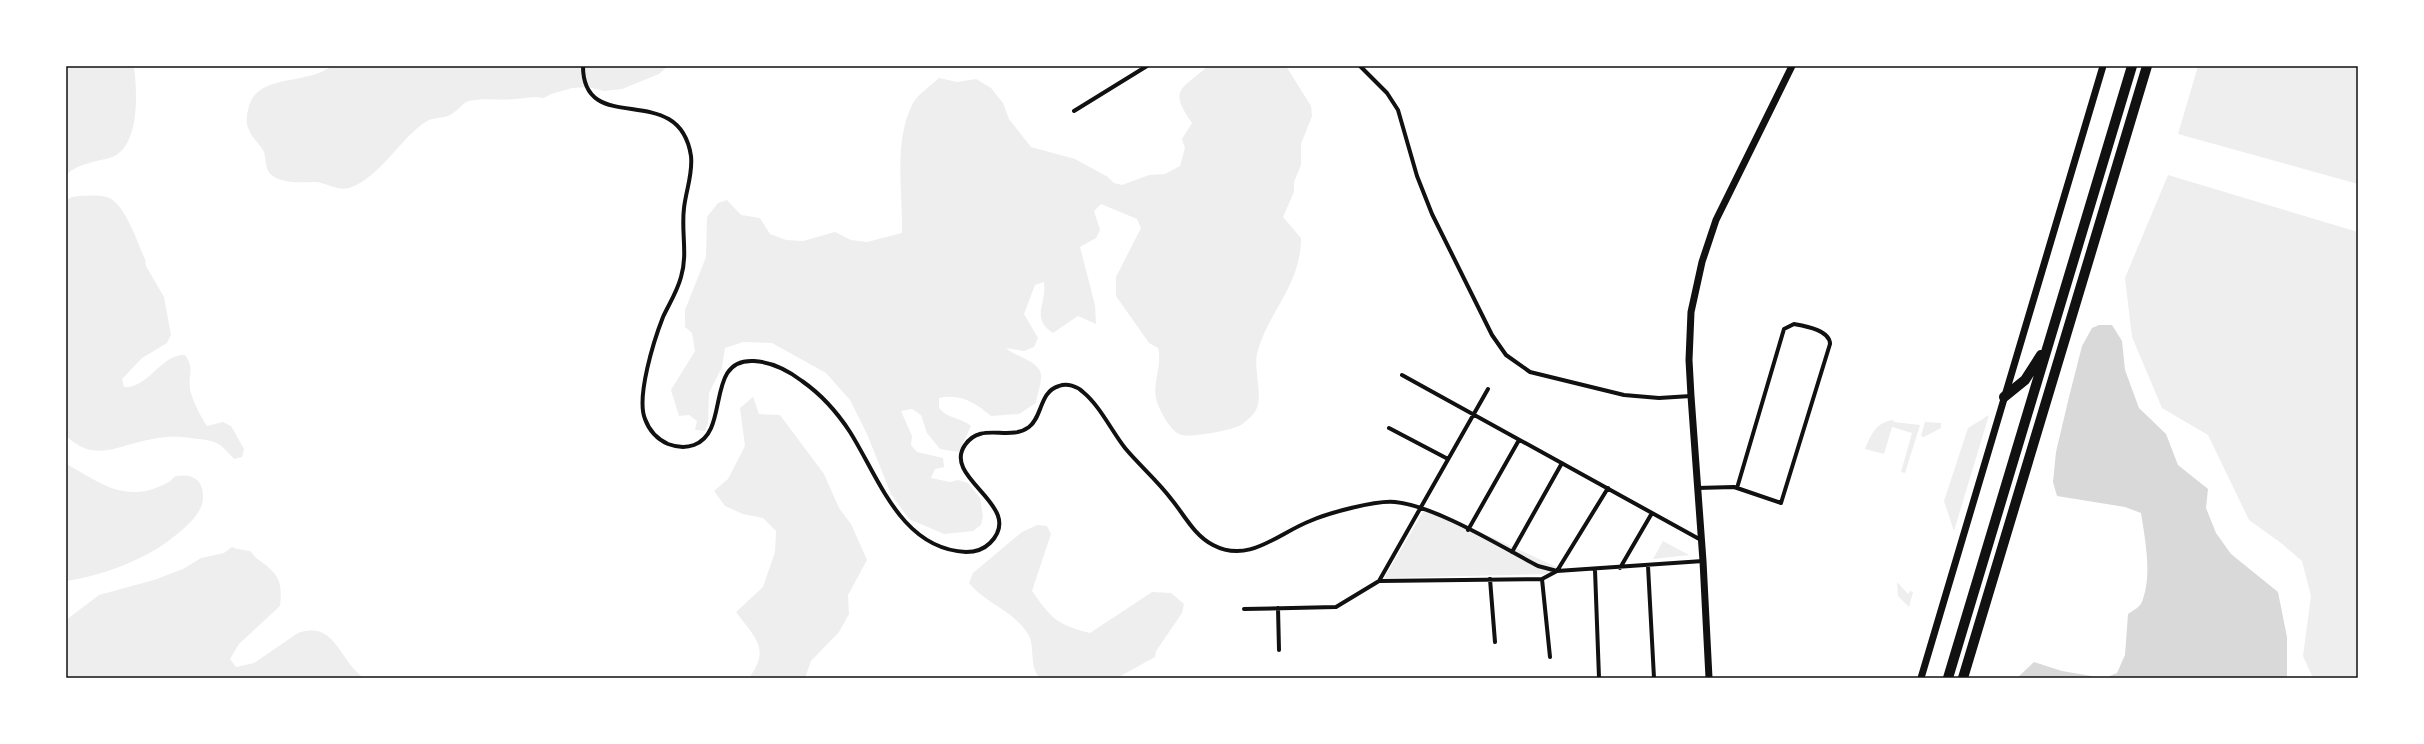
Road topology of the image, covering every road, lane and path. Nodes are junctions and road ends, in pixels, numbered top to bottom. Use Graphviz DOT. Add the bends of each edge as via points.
graph roads {
  1 [pos="583,66"];
  2 [pos="1147,66"];
  3 [pos="1360,66"];
  4 [pos="1792,66"];
  5 [pos="2103,66"];
  6 [pos="2132,66"];
  7 [pos="2147,66"];
  8 [pos="1074,111"];
  9 [pos="2049,344"];
  10 [pos="1402,375"];
  11 [pos="1488,389"];
  12 [pos="1691,396"];
  13 [pos="2004,397"];
  14 [pos="1473,414"];
  15 [pos="1389,428"];
  16 [pos="1519,440"];
  17 [pos="1448,459"];
  18 [pos="1562,463"];
  19 [pos="1608,488"];
  20 [pos="1697,488"];
  21 [pos="1737,488"];
  22 [pos="1421,507"];
  23 [pos="1652,513"];
  24 [pos="1468,530"];
  25 [pos="1701,540"];
  26 [pos="1512,552"];
  27 [pos="1704,561"];
  28 [pos="1648,566"];
  29 [pos="1620,568"];
  30 [pos="1595,570"];
  31 [pos="1557,572"];
  32 [pos="1490,579"];
  33 [pos="1542,579"];
  34 [pos="1379,581"];
  35 [pos="1278,608"];
  36 [pos="1244,609"];
  37 [pos="1495,642"];
  38 [pos="1279,650"];
  39 [pos="1550,657"];
  40 [pos="1599,678"];
  41 [pos="1654,678"];
  42 [pos="1708,678"];
  43 [pos="1921,678"];
  44 [pos="1948,678"];
  45 [pos="1963,678"];
  1 -- 22 [label="street" via="585,84 597,99 614,107 648,110 664,116 684,135 690,152 691,172 684,210 684,267 656,338 642,400 643,414 649,427 667,444 688,447 705,438 712,427 721,385 727,373 737,365 750,361 774,366 798,378 830,404 848,429 893,506 907,524 936,544 971,552 980,550 991,542 997,533 1000,520 994,506 962,465 960,454 965,445 973,436 982,433 1027,429 1034,422 1048,394 1055,387 1065,384 1078,388 1087,395 1123,445 1168,494 1196,532 1219,548 1234,551 1256,549 1308,521 1380,502"];
  2 -- 8 [label="street"];
  3 -- 12 [label="street" via="1387,93 1398,110 1417,176 1432,214 1492,335 1506,356 1530,372 1624,395 1659,398"];
  4 -- 12 [label="street" via="1719,214 1702,262 1691,312"];
  5 -- 13 [label="street"];
  6 -- 9 [label="highway"];
  7 -- 45 [label="highway"];
  9 -- 13 [label="highway" via="2025,380"];
  9 -- 44 [label="highway"];
  10 -- 14 [label="street"];
  11 -- 14 [label="street"];
  12 -- 20 [label="street"];
  13 -- 43 [label="street"];
  14 -- 16 [label="street"];
  14 -- 17 [label="street"];
  15 -- 17 [label="street"];
  16 -- 18 [label="street"];
  16 -- 24 [label="street"];
  17 -- 22 [label="street"];
  18 -- 19 [label="street"];
  18 -- 26 [label="street"];
  19 -- 23 [label="street"];
  19 -- 31 [label="street"];
  20 -- 21 [label="street"];
  20 -- 25 [label="street"];
  21 -- 21 [label="street" via="1781,503 1830,344 1829,337 1824,333 1794,324 1784,330"];
  22 -- 24 [label="street"];
  22 -- 34 [label="street"];
  23 -- 25 [label="street"];
  23 -- 29 [label="street"];
  24 -- 26 [label="street"];
  25 -- 27 [label="street"];
  26 -- 31 [label="street" via="1538,566"];
  27 -- 28 [label="street"];
  27 -- 42 [label="street"];
  28 -- 29 [label="street"];
  28 -- 41 [label="street"];
  29 -- 30 [label="street"];
  30 -- 31 [label="street"];
  30 -- 40 [label="street"];
  31 -- 33 [label="street"];
  32 -- 33 [label="street"];
  32 -- 34 [label="street"];
  32 -- 37 [label="street"];
  33 -- 39 [label="street"];
  34 -- 35 [label="street" via="1336,607"];
  35 -- 36 [label="street"];
  35 -- 38 [label="street"];
}
